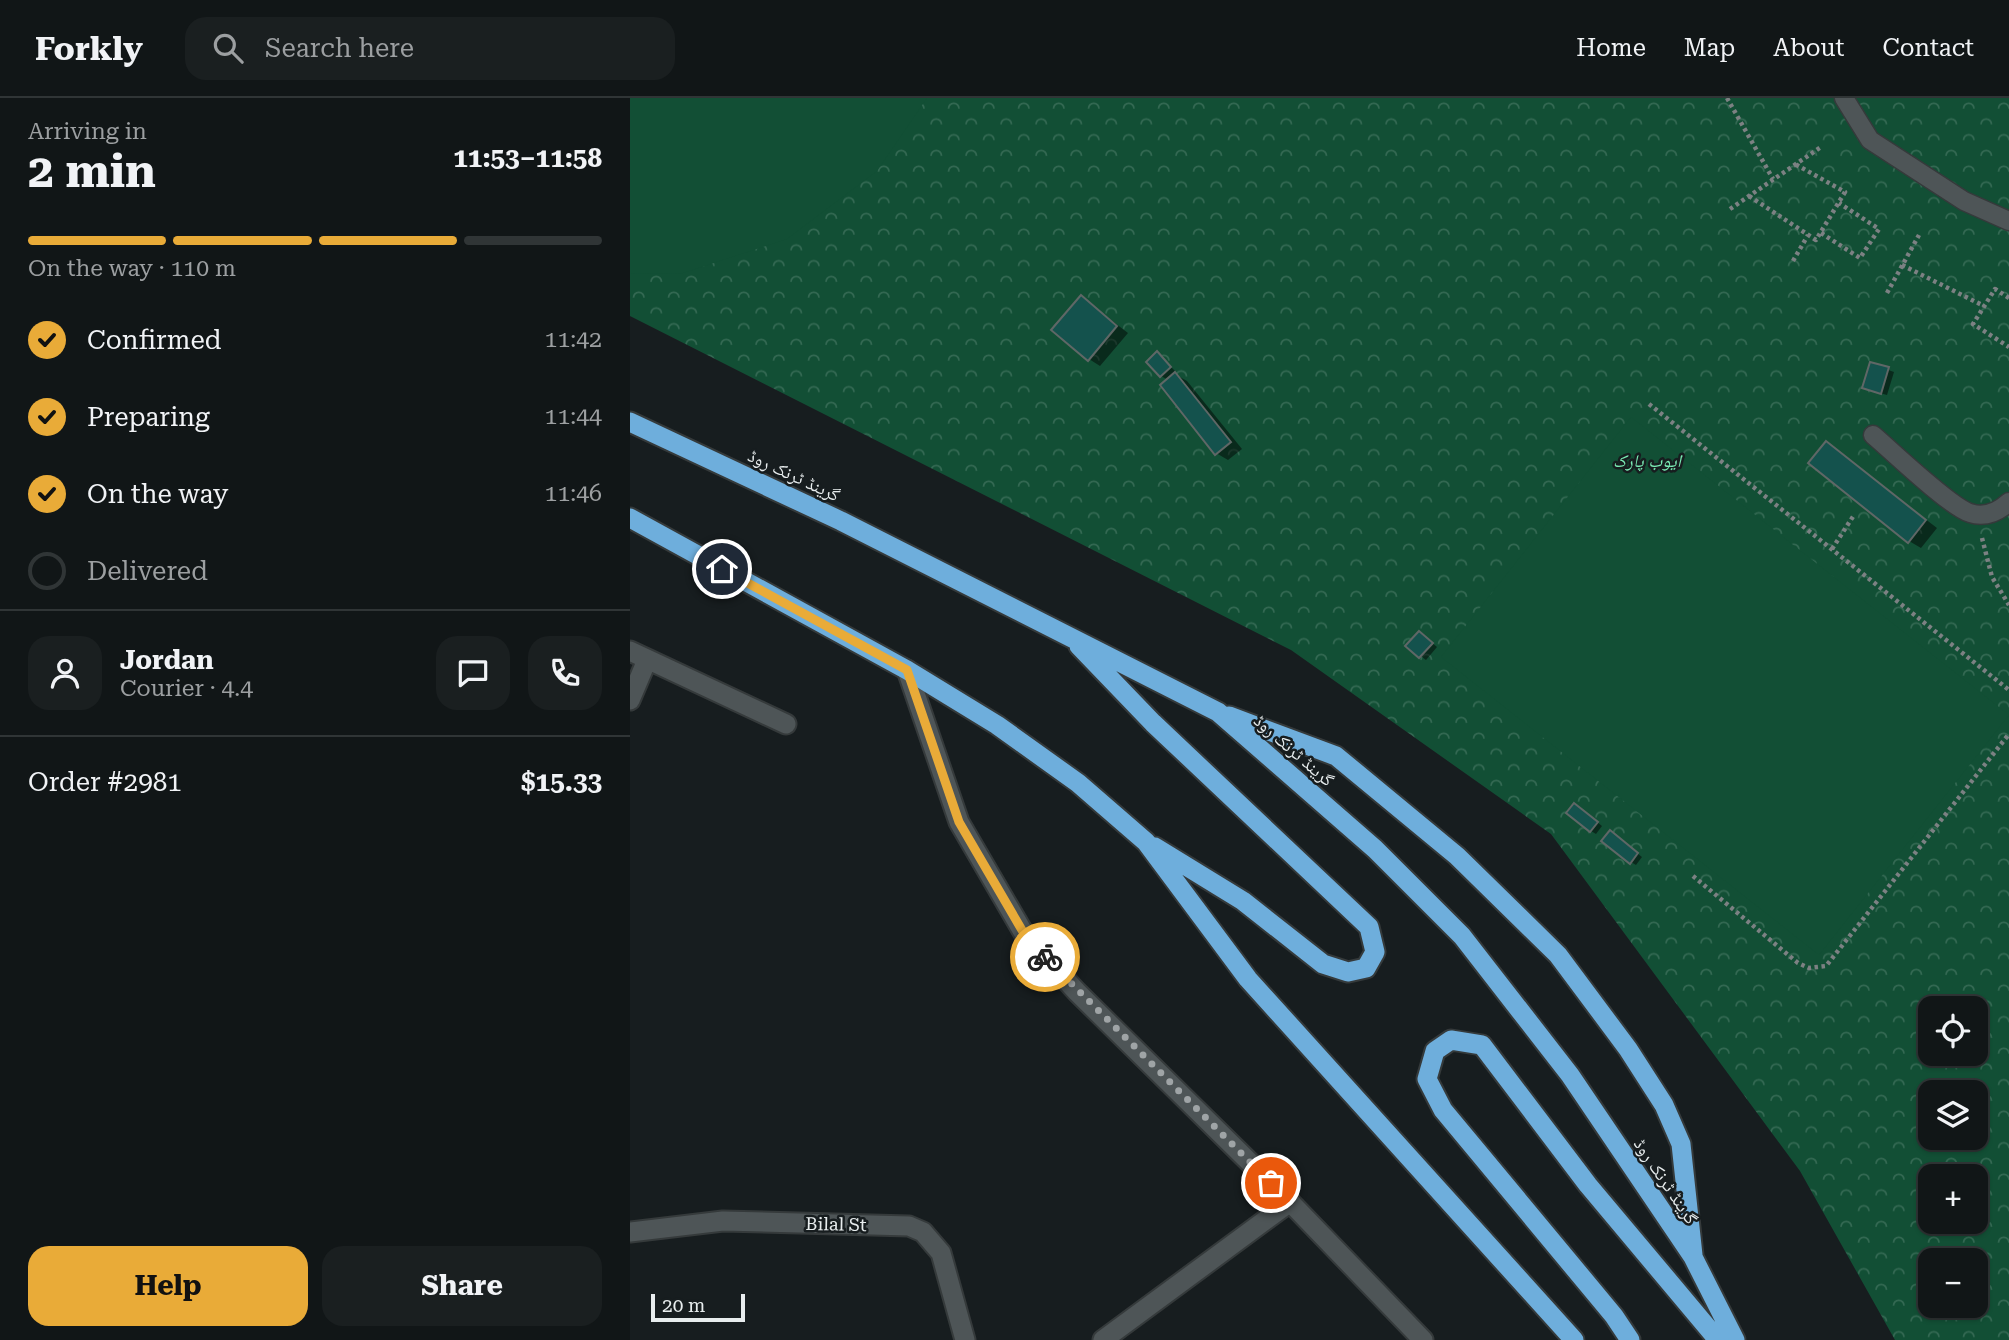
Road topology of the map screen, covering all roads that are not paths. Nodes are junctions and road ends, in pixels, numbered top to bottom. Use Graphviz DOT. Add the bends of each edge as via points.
graph roads {
  1 [pos="1844,98"];
  2 [pos="2009,221"];
  3 [pos="630,422"];
  4 [pos="1873,435"];
  5 [pos="2009,502"];
  6 [pos="630,518"];
  7 [pos="1068,635"];
  8 [pos="639,656"];
  9 [pos="907,670"];
  10 [pos="630,700"];
  11 [pos="1218,712"];
  12 [pos="786,723"];
  13 [pos="1146,842"];
  14 [pos="1290,1202"];
  15 [pos="630,1232"];
  16 [pos="1693,1257"];
  17 [pos="965,1340"];
  18 [pos="1103,1340"];
  19 [pos="1423,1340"];
  20 [pos="1574,1340"];
  21 [pos="1630,1340"];
  22 [pos="1718,1340"];
  23 [pos="1735,1340"];
  1 -- 2 [label="lane" via="1870,140 1964,201"];
  3 -- 7 [label="highway, گرینڈ ٹرنک روڈ"];
  4 -- 5 [label="lane" via="1961,509 1981,515 1994,513"];
  6 -- 9 [label="highway"];
  7 -- 11 [label="highway, گرینڈ ٹرنک روڈ"];
  7 -- 13 [label="highway" via="1153,723 1368,927 1375,952 1366,968 1348,972 1323,964 1243,901"];
  8 -- 10 [label="street"];
  8 -- 12 [label="street"];
  9 -- 13 [label="highway" via="997,725 1078,783"];
  9 -- 14 [label="street" via="959,822 1026,937"];
  11 -- 16 [label="highway, گرینڈ ٹرنک روڈ" via="1375,849 1462,936 1570,1075"];
  11 -- 16 [label="highway" via="1336,755 1457,856 1558,955 1628,1049 1664,1105 1681,1143"];
  13 -- 20 [label="highway" via="1248,979"];
  14 -- 18 [label="street"];
  14 -- 19 [label="street"];
  15 -- 17 [label="street, Bilal St" via="723,1221 909,1226 923,1232 940,1253"];
  16 -- 23 [label="highway, گرینڈ ٹرنک روڈ"];
  21 -- 22 [label="highway" via="1443,1111 1427,1079 1435,1051 1451,1040 1482,1045 1588,1185"];
}
